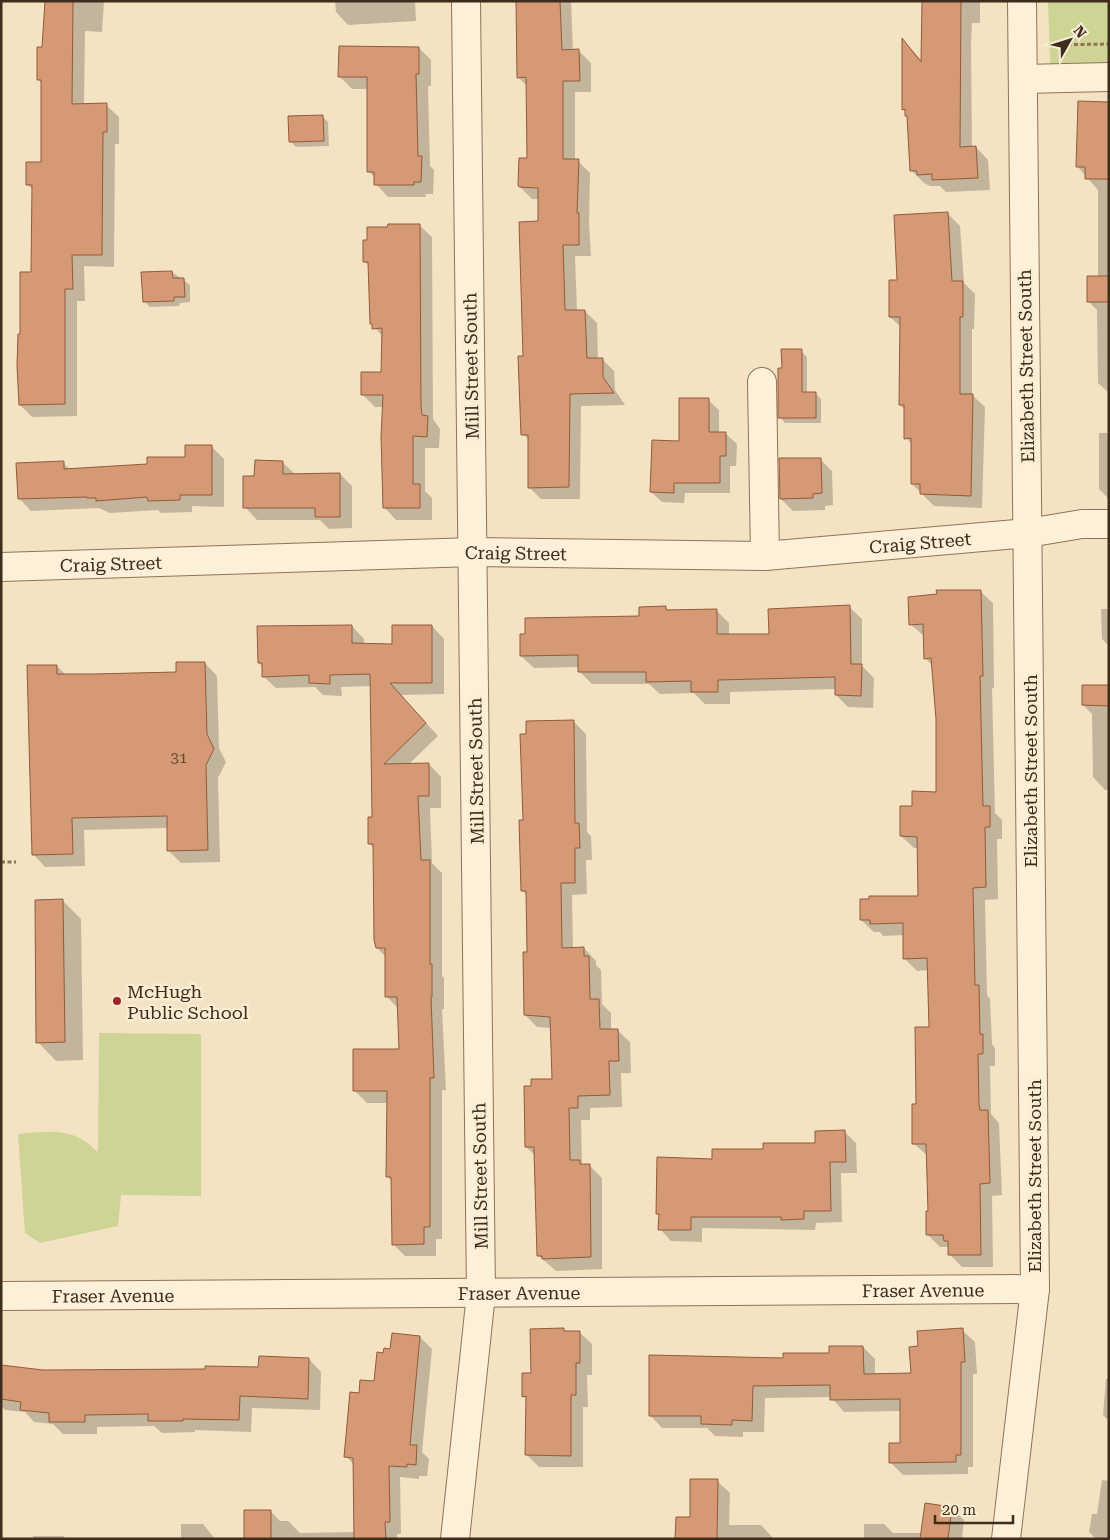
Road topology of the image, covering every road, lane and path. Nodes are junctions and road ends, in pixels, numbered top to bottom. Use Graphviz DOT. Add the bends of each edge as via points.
graph roads {
  1 [pos="466,1"];
  2 [pos="1022,1"];
  3 [pos="1022,42"];
  4 [pos="1109,44"];
  5 [pos="1109,77"];
  6 [pos="1023,79"];
  7 [pos="762,382"];
  8 [pos="1109,524"];
  9 [pos="1028,533"];
  10 [pos="474,552"];
  11 [pos="765,556"];
  12 [pos="1,567"];
  13 [pos="1,862"];
  14 [pos="16,862"];
  15 [pos="1034,1289"];
  16 [pos="481,1294"];
  17 [pos="1,1296"];
  18 [pos="455,1539"];
  19 [pos="1006,1539"];
  1 -- 10 [label="street, Mill Street South"];
  2 -- 3 [label="street, Elizabeth Street South"];
  3 -- 4 [label="path"];
  3 -- 6 [label="street, Elizabeth Street South"];
  5 -- 6 [label="street"];
  6 -- 9 [label="street, Elizabeth Street South"];
  7 -- 11 [label="street"];
  8 -- 9 [label="street, Craig Street" via="1082,524"];
  9 -- 11 [label="street, Craig Street"];
  9 -- 15 [label="street, Elizabeth Street South"];
  10 -- 11 [label="street, Craig Street"];
  10 -- 12 [label="street, Craig Street"];
  10 -- 16 [label="street, Mill Street South"];
  13 -- 14 [label="path"];
  15 -- 16 [label="street, Fraser Avenue"];
  15 -- 19 [label="street, Elizabeth Street South"];
  16 -- 17 [label="street, Fraser Avenue"];
  16 -- 18 [label="street, Mill Street South"];
}
